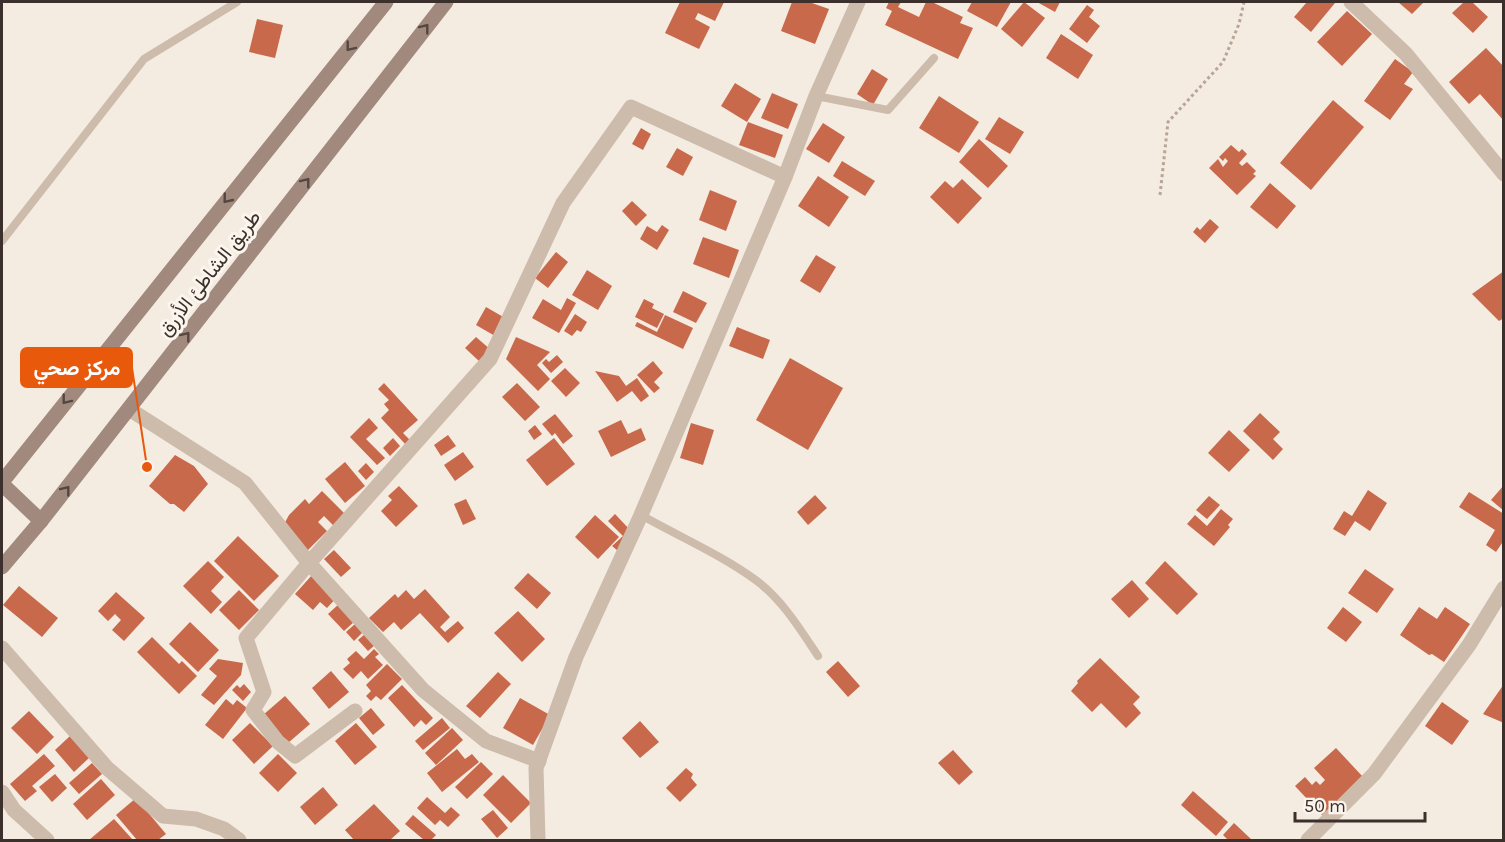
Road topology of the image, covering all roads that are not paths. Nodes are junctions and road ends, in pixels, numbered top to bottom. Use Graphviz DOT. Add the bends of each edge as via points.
graph roads {
  1 [pos="237,2"];
  2 [pos="386,2"];
  3 [pos="446,2"];
  4 [pos="858,2"];
  5 [pos="1351,2"];
  6 [pos="934,58"];
  7 [pos="816,96"];
  8 [pos="1503,174"];
  9 [pos="785,177"];
  10 [pos="2,241"];
  11 [pos="129,409"];
  12 [pos="2,483"];
  13 [pos="641,515"];
  14 [pos="42,521"];
  15 [pos="309,563"];
  16 [pos="2,567"];
  17 [pos="1503,588"];
  18 [pos="2,648"];
  19 [pos="818,656"];
  20 [pos="355,711"];
  21 [pos="539,761"];
  22 [pos="2,792"];
  23 [pos="46,840"];
  24 [pos="239,840"];
  25 [pos="538,840"];
  26 [pos="1308,840"];
  1 -- 10 [label="lane" via="144,59"];
  2 -- 12 [label="main road, طريق الشاطئ الأزرق, one-way"];
  11 -- 3 [label="main road, طريق الشاطئ الأزرق, one-way"];
  4 -- 7 [label="street"];
  5 -- 8 [label="street" via="1406,54"];
  6 -- 7 [label="lane" via="888,110"];
  7 -- 9 [label="street"];
  9 -- 13 [label="street"];
  9 -- 15 [label="street" via="631,107 563,203 490,359"];
  14 -- 11 [label="main road, طريق الشاطئ الأزرق, one-way"];
  11 -- 15 [label="street" via="245,483"];
  12 -- 14 [label="main road"];
  13 -- 19 [label="lane" via="757,582 795,620"];
  13 -- 21 [label="street" via="576,657"];
  14 -- 16 [label="main road, طريق الشاطئ الأزرق"];
  15 -- 20 [label="street" via="246,638 264,692 253,711 295,756"];
  15 -- 21 [label="street" via="423,690 486,741"];
  17 -- 26 [label="street" via="1469,645 1374,774"];
  18 -- 24 [label="street" via="107,768 163,816 196,819 224,829"];
  21 -- 25 [label="street"];
  22 -- 23 [label="street" via="14,810"];
}
